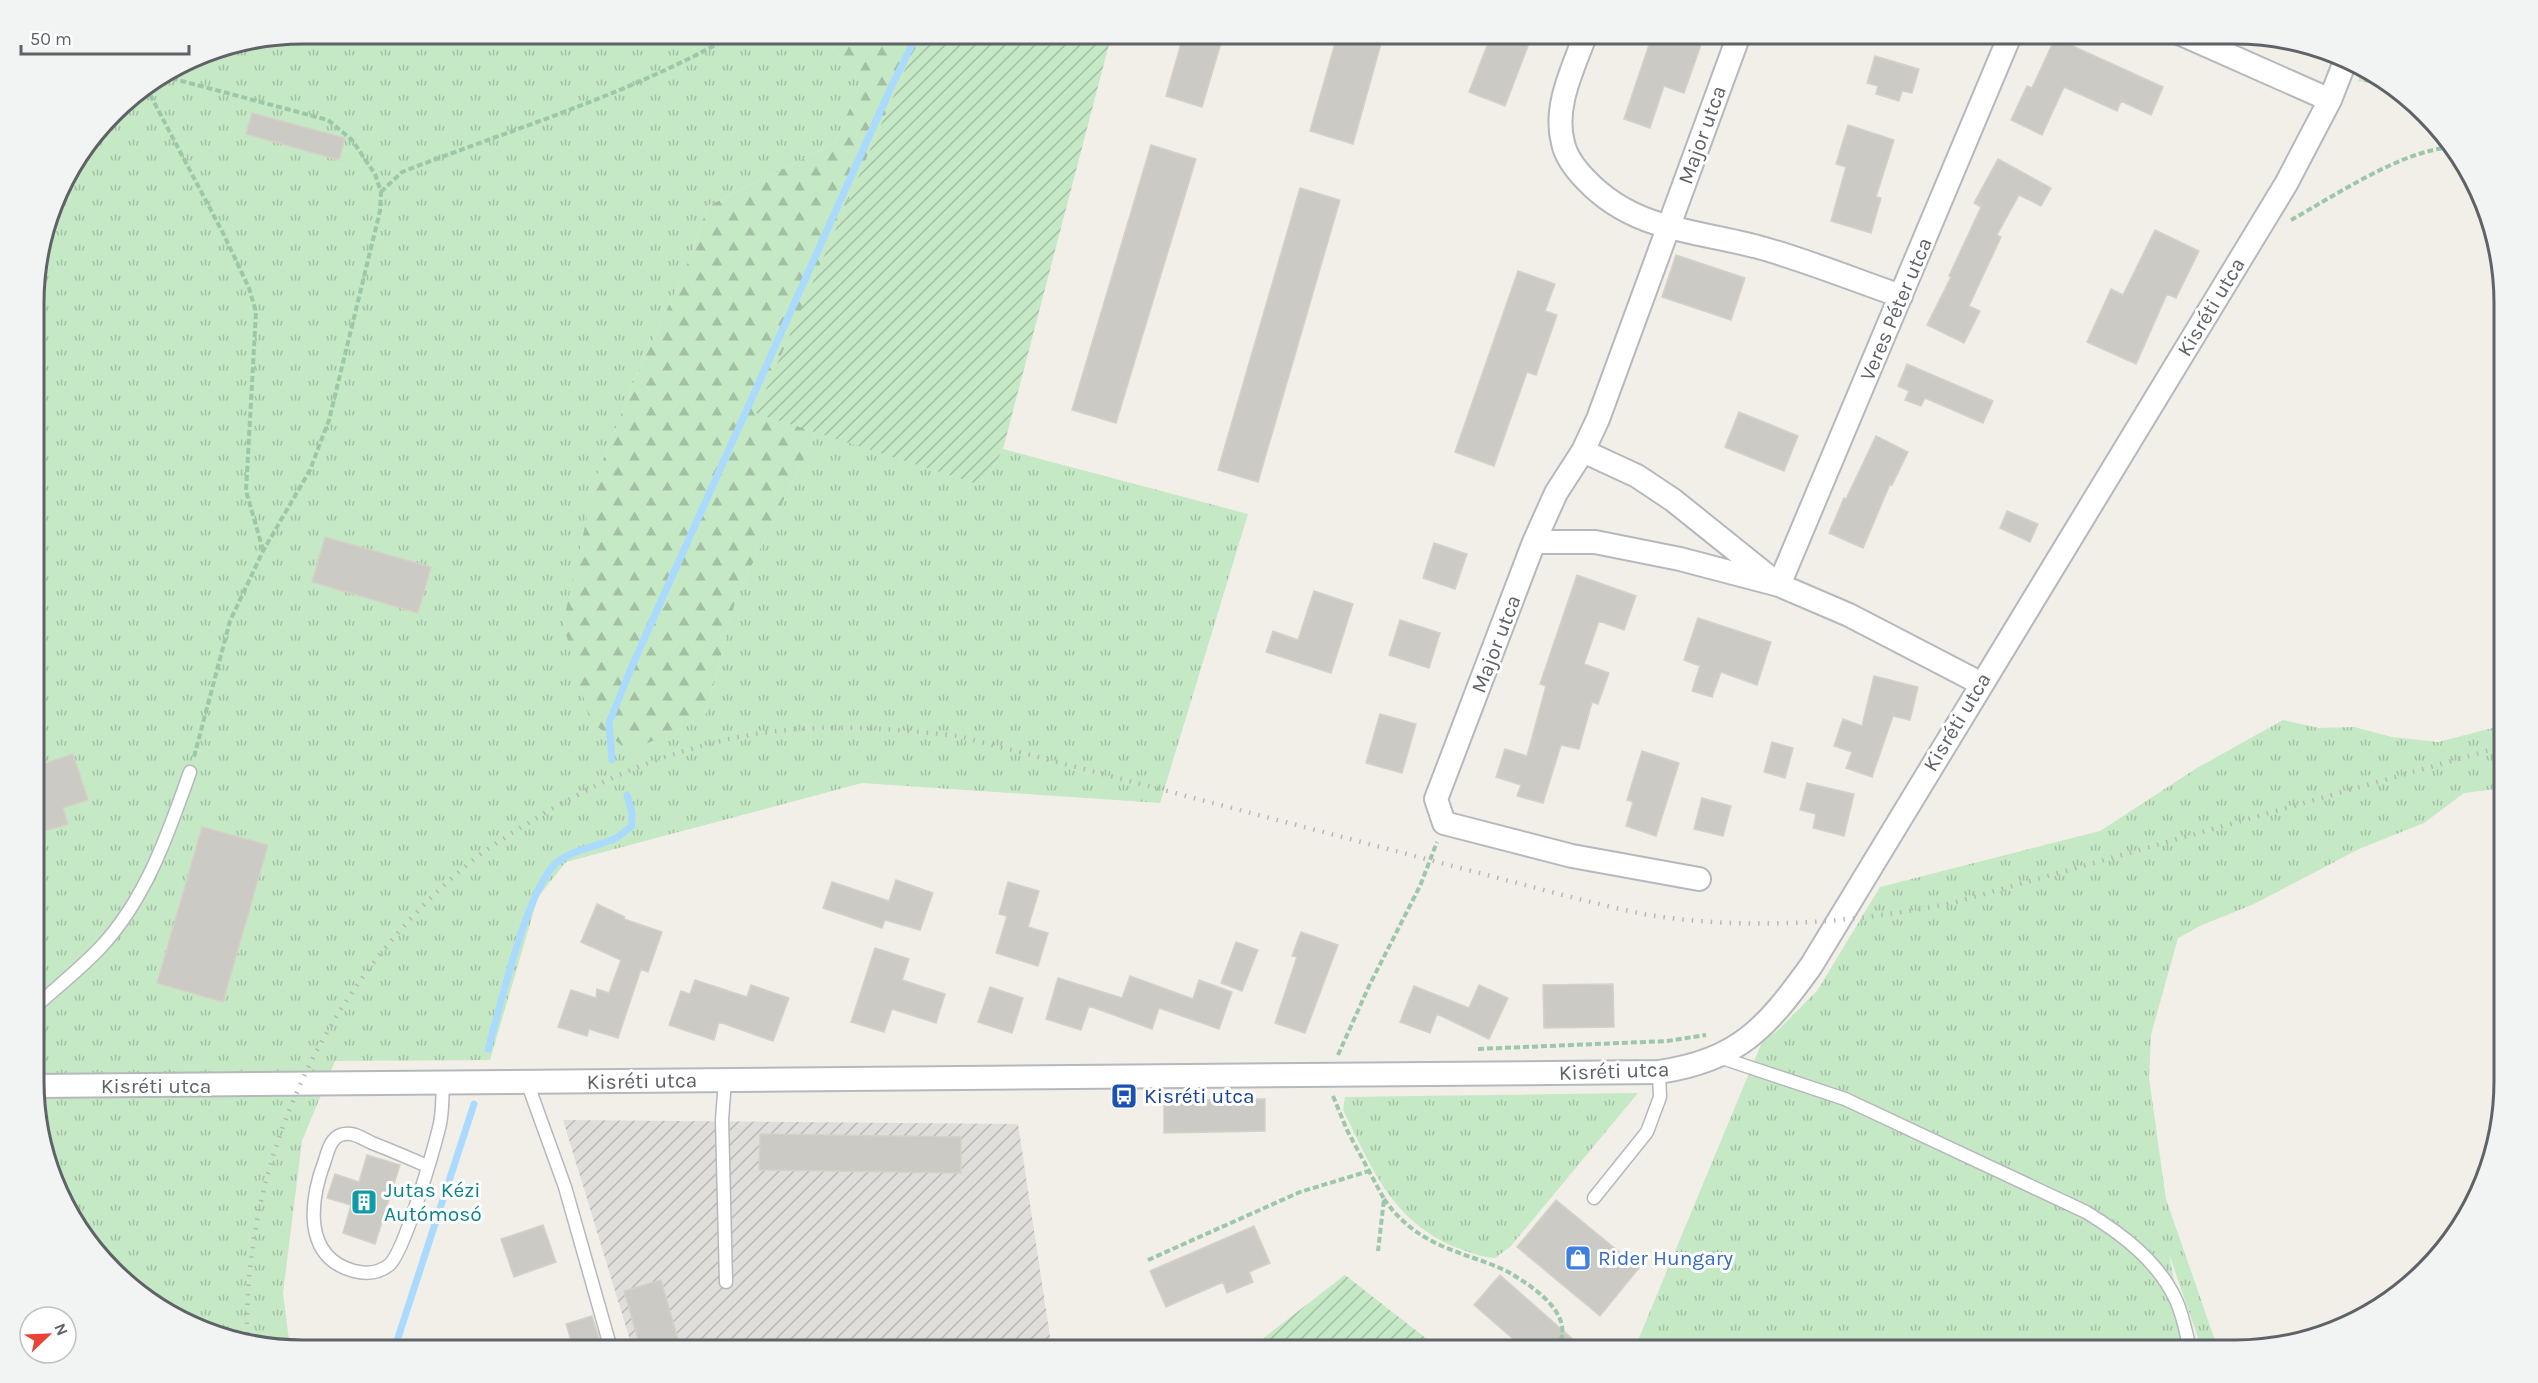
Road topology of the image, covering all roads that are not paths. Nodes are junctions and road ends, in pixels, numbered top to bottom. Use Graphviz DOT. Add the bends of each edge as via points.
graph roads {
  1 [pos="1582,44"];
  2 [pos="1736,44"];
  3 [pos="2006,44"];
  4 [pos="2204,44"];
  5 [pos="2343,67"];
  6 [pos="2330,100"];
  7 [pos="1669,227"];
  8 [pos="1901,296"];
  9 [pos="1583,451"];
  10 [pos="1534,542"];
  11 [pos="1779,585"];
  12 [pos="1980,684"];
  13 [pos="190,772"];
  14 [pos="1699,879"];
  15 [pos="44,999"];
  16 [pos="1719,1057"];
  17 [pos="1659,1072"];
  18 [pos="725,1080"];
  19 [pos="527,1082"];
  20 [pos="443,1083"];
  21 [pos="44,1086"];
  22 [pos="427,1166"];
  23 [pos="1594,1198"];
  24 [pos="726,1282"];
  25 [pos="608,1340"];
  26 [pos="2187,1340"];
  1 -- 7 [label="street" via="1560,110 1563,143 1576,170 1602,197 1630,214"];
  2 -- 7 [label="street, Major utca"];
  3 -- 8 [label="street, Veres Péter utca"];
  4 -- 6 [label="street"];
  5 -- 6 [label="street, Kisréti utca"];
  6 -- 12 [label="street, Kisréti utca" via="2286,184"];
  7 -- 8 [label="street" via="1759,247"];
  7 -- 9 [label="street, Major utca"];
  8 -- 11 [label="street, Veres Péter utca"];
  9 -- 10 [label="street, Major utca" via="1556,494"];
  9 -- 11 [label="street" via="1637,476 1673,500"];
  10 -- 11 [label="street" via="1595,542"];
  10 -- 14 [label="street, Major utca" via="1436,800 1444,823 1572,856"];
  11 -- 12 [label="street" via="1849,615"];
  12 -- 16 [label="street, Kisréti utca" via="1811,966 1771,1018"];
  13 -- 15 [label="lane" via="167,836 138,898 101,947"];
  16 -- 17 [label="street, Kisréti utca"];
  16 -- 26 [label="lane" via="1845,1099 2086,1212 2112,1228 2159,1272 2176,1300"];
  17 -- 18 [label="street, Kisréti utca"];
  17 -- 23 [label="lane" via="1660,1097 1647,1132"];
  18 -- 19 [label="street, Kisréti utca"];
  18 -- 24 [label="lane" via="722,1120"];
  19 -- 20 [label="street, Kisréti utca"];
  19 -- 25 [label="lane" via="565,1187"];
  20 -- 21 [label="street, Kisréti utca"];
  20 -- 22 [label="lane" via="440,1126"];
  22 -- 22 [label="lane" via="402,1243 391,1264 376,1272 360,1273 334,1264 326,1256 316,1237 313,1215 320,1174 331,1143 338,1136 351,1134"];
}
